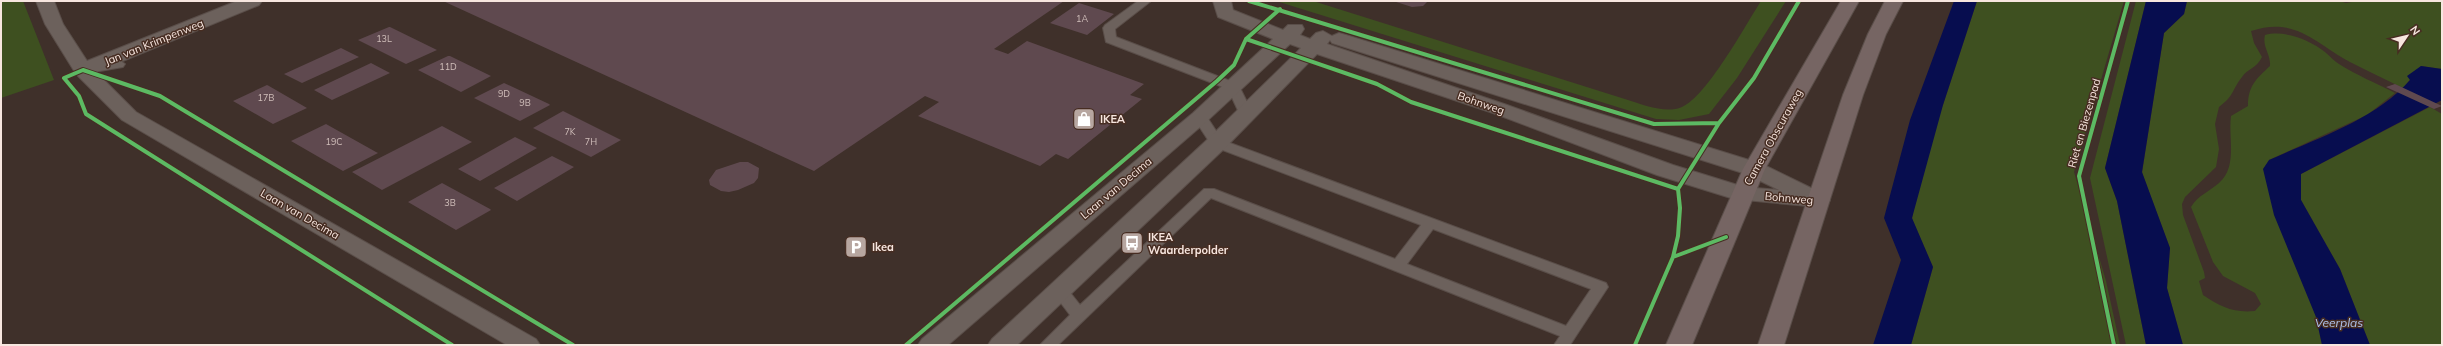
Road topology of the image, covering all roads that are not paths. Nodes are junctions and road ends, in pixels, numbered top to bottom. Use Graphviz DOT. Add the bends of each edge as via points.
graph roads {
  1 [pos="45,1"];
  2 [pos="253,1"];
  3 [pos="1145,1"];
  4 [pos="1223,1"];
  5 [pos="1850,1"];
  6 [pos="1894,1"];
  7 [pos="1291,32"];
  8 [pos="1320,41"];
  9 [pos="1361,62"];
  10 [pos="119,64"];
  11 [pos="83,70"];
  12 [pos="1279,81"];
  13 [pos="1233,87"];
  14 [pos="1246,114"];
  15 [pos="1200,117"];
  16 [pos="1216,143"];
  17 [pos="1754,169"];
  18 [pos="1742,194"];
  19 [pos="1819,200"];
  20 [pos="1430,223"];
  21 [pos="1398,266"];
  22 [pos="1059,290"];
  23 [pos="1079,315"];
  24 [pos="1567,339"];
  25 [pos="527,345"];
  26 [pos="931,345"];
  27 [pos="1001,345"];
  28 [pos="1048,345"];
  29 [pos="1679,345"];
  30 [pos="1771,345"];
  1 -- 11 [label="street" via="54,24"];
  2 -- 11 [label="street, Jan van Krimpenweg"];
  3 -- 13 [label="lane" via="1109,28 1110,39"];
  4 -- 7 [label="street, Bohnweg" via="1225,14"];
  5 -- 17 [label="main road, Camera Obscuraweg"];
  6 -- 19 [label="main road" via="1865,62"];
  7 -- 8 [label="street, Bohnweg"];
  7 -- 13 [label="street, Laan van Decima"];
  8 -- 9 [label="street, Bohnweg"];
  8 -- 12 [label="street"];
  8 -- 17 [label="street, Bohnweg"];
  9 -- 12 [label="street" via="1319,65 1300,70"];
  9 -- 18 [label="street, Bohnweg" via="1500,109 1664,170"];
  10 -- 11 [label="lane"];
  11 -- 25 [label="street, Laan van Decima" via="129,116"];
  12 -- 14 [label="street"];
  13 -- 14 [label="lane"];
  13 -- 15 [label="street, Laan van Decima"];
  14 -- 16 [label="street"];
  15 -- 16 [label="lane"];
  15 -- 26 [label="street, Laan van Decima"];
  16 -- 20 [label="lane"];
  16 -- 22 [label="street"];
  17 -- 18 [label="main road, Camera Obscuraweg"];
  17 -- 19 [label="street, Bohnweg"];
  18 -- 19 [label="street, Bohnweg"];
  18 -- 29 [label="main road, Camera Obscuraweg"];
  19 -- 30 [label="main road"];
  20 -- 21 [label="lane"];
  20 -- 24 [label="lane" via="1600,287"];
  21 -- 23 [label="lane" via="1209,192"];
  21 -- 24 [label="lane"];
  22 -- 23 [label="lane"];
  22 -- 27 [label="street"];
  23 -- 28 [label="lane"];
}
